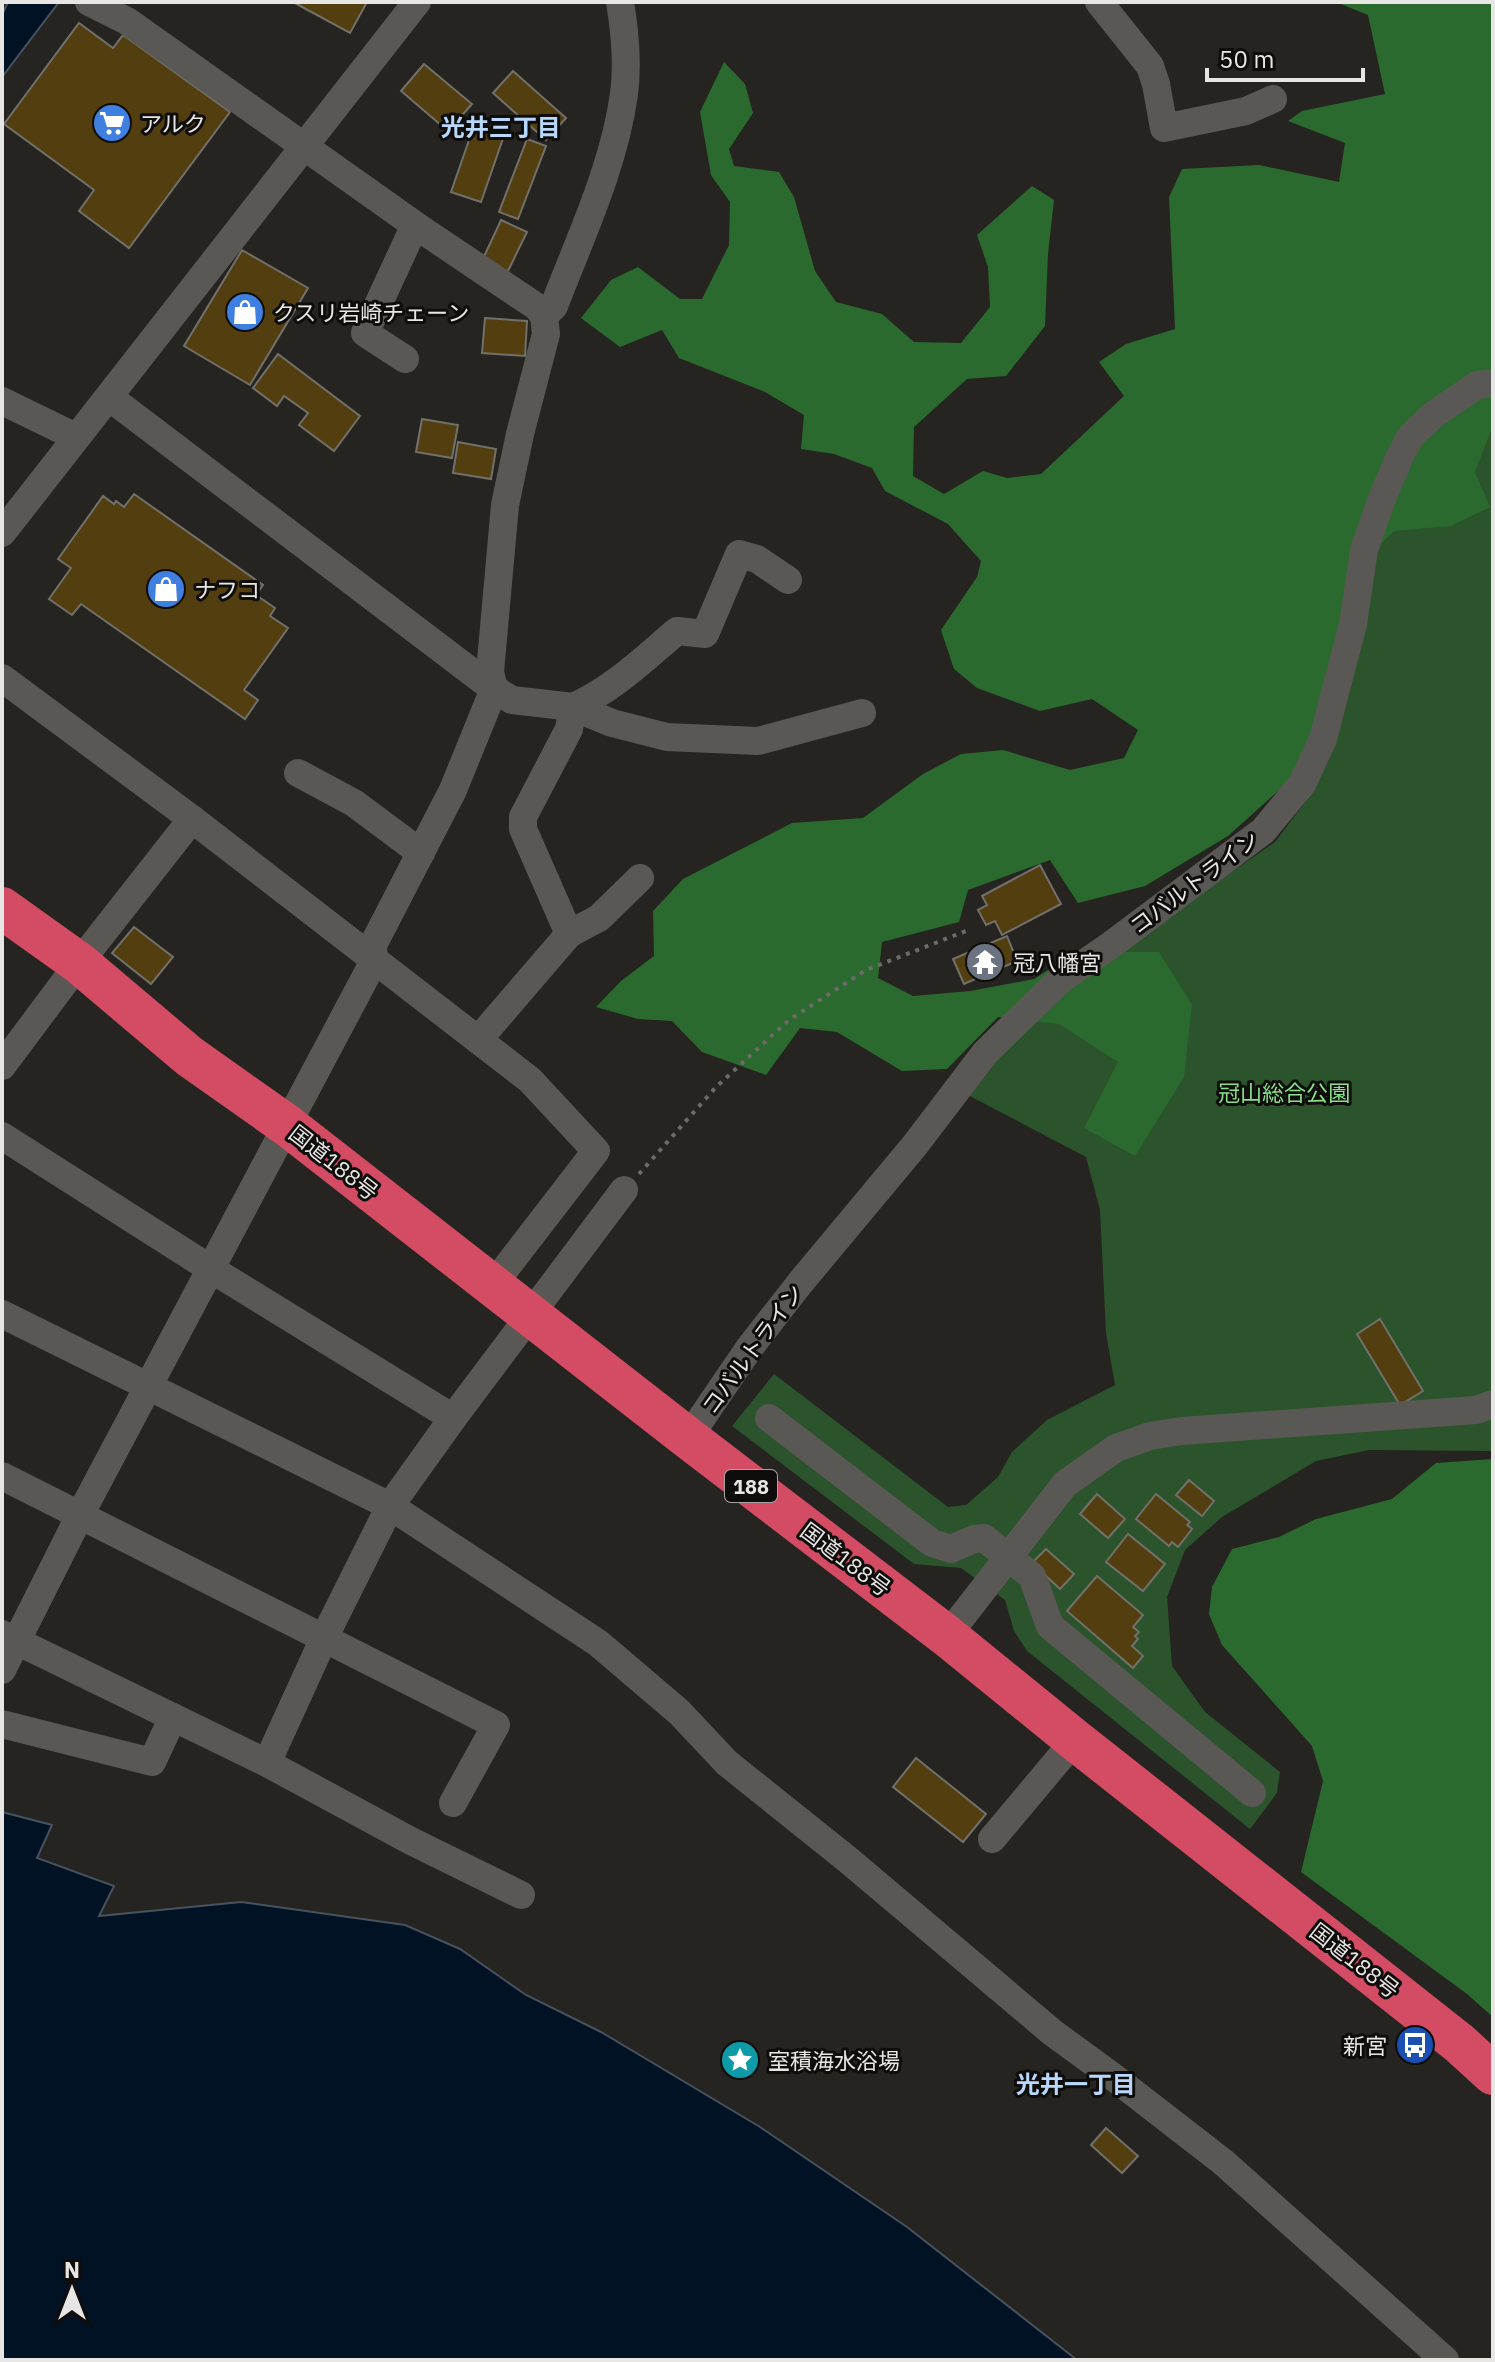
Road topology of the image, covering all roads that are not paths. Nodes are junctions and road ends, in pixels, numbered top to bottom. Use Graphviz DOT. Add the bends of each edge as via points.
graph roads {
  1 [pos="93,2"];
  2 [pos="417,2"];
  3 [pos="620,2"];
  4 [pos="1099,2"];
  5 [pos="1273,99"];
  6 [pos="304,147"];
  7 [pos="415,225"];
  8 [pos="544,316"];
  9 [pos="405,359"];
  10 [pos="1493,383"];
  11 [pos="109,397"];
  12 [pos="2,401"];
  13 [pos="76,437"];
  14 [pos="4,526"];
  15 [pos="788,580"];
  16 [pos="2,678"];
  17 [pos="494,689"];
  18 [pos="573,707"];
  19 [pos="862,713"];
  20 [pos="298,773"];
  21 [pos="192,819"];
  22 [pos="421,853"];
  23 [pos="640,878"];
  24 [pos="2,908"];
  25 [pos="569,934"];
  26 [pos="374,961"];
  27 [pos="79,963"];
  28 [pos="478,1040"];
  29 [pos="2,1066"];
  30 [pos="288,1126"];
  31 [pos="2,1136"];
  32 [pos="624,1190"];
  33 [pos="211,1269"];
  34 [pos="492,1286"];
  35 [pos="2,1314"];
  36 [pos="530,1314"];
  37 [pos="147,1386"];
  38 [pos="1493,1404"];
  39 [pos="453,1418"];
  40 [pos="769,1418"];
  41 [pos="688,1438"];
  42 [pos="2,1476"];
  43 [pos="390,1506"];
  44 [pos="80,1515"];
  45 [pos="1007,1558"];
  46 [pos="947,1636"];
  47 [pos="9,1637"];
  48 [pos="324,1638"];
  49 [pos="2,1670"];
  50 [pos="173,1717"];
  51 [pos="2,1724"];
  52 [pos="1075,1740"];
  53 [pos="267,1763"];
  54 [pos="1252,1793"];
  55 [pos="453,1803"];
  56 [pos="992,1839"];
  57 [pos="521,1895"];
  58 [pos="1493,2074"];
  59 [pos="1445,2360"];
  1 -- 6 [label="street"];
  2 -- 6 [label="street"];
  3 -- 8 [label="street" via="624,93 614,144 554,306"];
  4 -- 5 [label="street" via="1150,66 1164,128 1246,111"];
  6 -- 7 [label="street"];
  6 -- 11 [label="street"];
  7 -- 8 [label="street"];
  7 -- 9 [label="street" via="365,333"];
  8 -- 17 [label="street" via="546,334 505,505 490,672"];
  10 -- 41 [label="street, コバルトライン" via="1477,385 1433,415 1410,437 1400,456 1364,550 1353,624 1323,739 1302,784 1263,831 1060,980 985,1053 758,1336"];
  11 -- 13 [label="street"];
  11 -- 17 [label="street"];
  12 -- 13 [label="street"];
  13 -- 14 [label="street"];
  15 -- 18 [label="street" via="757,559 739,554 705,634 677,631 627,674"];
  16 -- 21 [label="street"];
  17 -- 18 [label="street" via="512,700"];
  17 -- 22 [label="street"];
  18 -- 19 [label="street" via="667,737 758,741"];
  18 -- 25 [label="street" via="569,729 523,817 523,829"];
  20 -- 22 [label="street" via="354,803"];
  21 -- 26 [label="street"];
  21 -- 27 [label="street"];
  22 -- 26 [label="street" via="373,945"];
  23 -- 25 [label="street" via="599,918"];
  24 -- 27 [label="highway, 国道188号 / 188"];
  25 -- 28 [label="street"];
  26 -- 28 [label="street"];
  26 -- 30 [label="street"];
  27 -- 29 [label="street"];
  27 -- 30 [label="highway, 国道188号 / 188" via="189,1056"];
  28 -- 34 [label="street" via="530,1080 596,1151"];
  30 -- 33 [label="street"];
  30 -- 34 [label="highway, 国道188号 / 188"];
  31 -- 33 [label="street"];
  32 -- 36 [label="street"];
  33 -- 37 [label="street"];
  33 -- 39 [label="street"];
  34 -- 36 [label="highway, 国道188号 / 188"];
  35 -- 37 [label="street"];
  36 -- 39 [label="street"];
  36 -- 41 [label="highway, 国道188号 / 188"];
  37 -- 43 [label="street"];
  37 -- 44 [label="street"];
  38 -- 45 [label="street" via="1476,1410 1150,1436 1116,1448 1065,1484"];
  39 -- 43 [label="street"];
  40 -- 45 [label="street" via="932,1543 951,1549 984,1538"];
  41 -- 46 [label="highway, 国道188号 / 188"];
  42 -- 44 [label="street"];
  43 -- 48 [label="street"];
  43 -- 59 [label="street" via="598,1643 679,1712 727,1763 1053,2033 1223,2162"];
  44 -- 47 [label="street"];
  44 -- 48 [label="street"];
  45 -- 46 [label="street"];
  45 -- 54 [label="street" via="1032,1576 1050,1626"];
  46 -- 52 [label="highway, 国道188号 / 188"];
  47 -- 49 [label="street"];
  47 -- 50 [label="street"];
  48 -- 53 [label="street"];
  48 -- 55 [label="street" via="496,1725"];
  50 -- 51 [label="street" via="152,1762"];
  50 -- 53 [label="street"];
  52 -- 56 [label="street"];
  52 -- 58 [label="highway, 国道188号 / 188"];
  53 -- 57 [label="street"];
}
